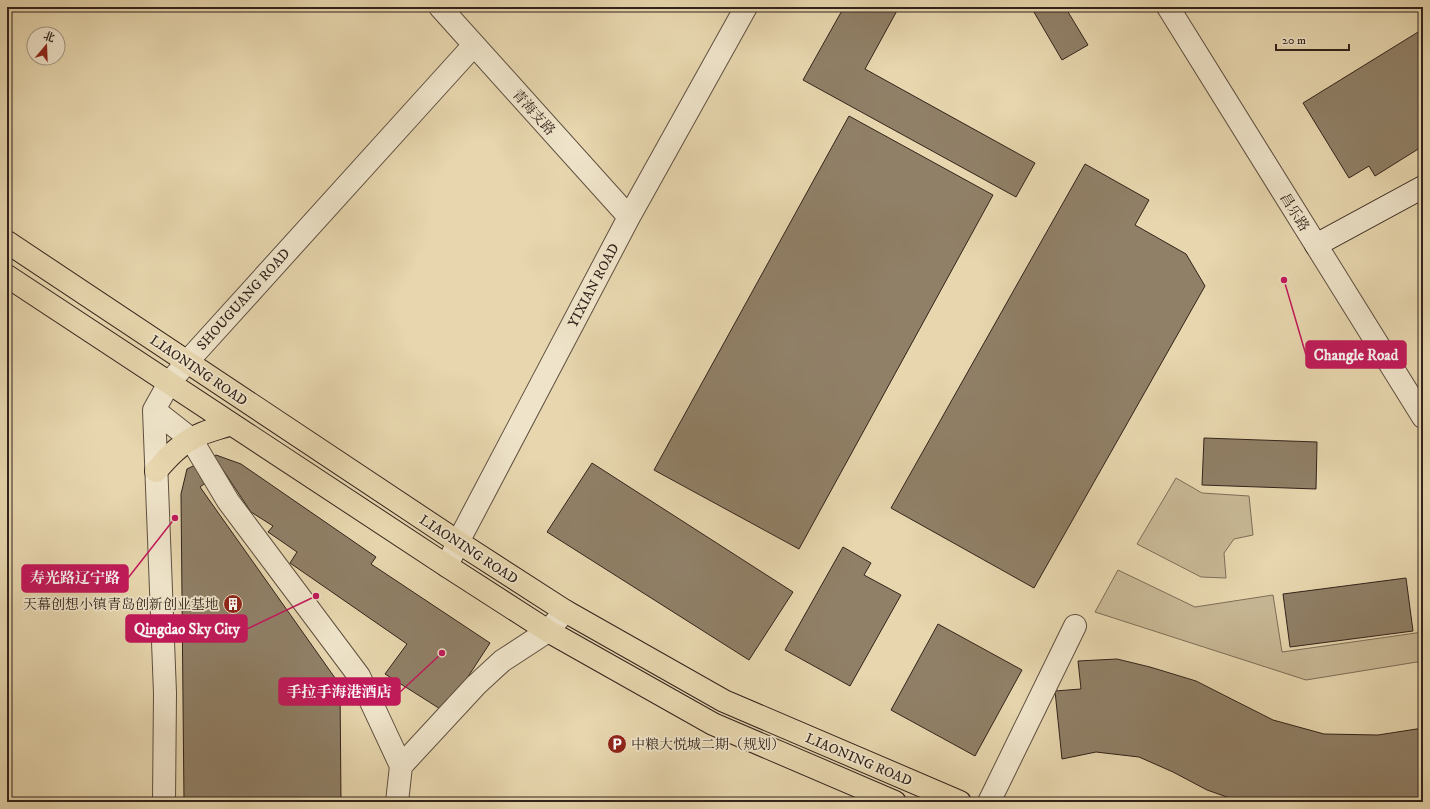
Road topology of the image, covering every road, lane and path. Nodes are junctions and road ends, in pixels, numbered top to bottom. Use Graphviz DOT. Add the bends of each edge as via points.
graph roads {
  1 [pos="440,7"];
  2 [pos="746,7"];
  3 [pos="1168,7"];
  4 [pos="474,45"];
  5 [pos="1423,187"];
  6 [pos="629,217"];
  7 [pos="7,242"];
  8 [pos="1316,245"];
  9 [pos="7,276"];
  10 [pos="187,362"];
  11 [pos="169,383"];
  12 [pos="154,410"];
  13 [pos="1423,417"];
  14 [pos="232,424"];
  15 [pos="191,439"];
  16 [pos="156,471"];
  17 [pos="458,542"];
  18 [pos="447,566"];
  19 [pos="564,611"];
  20 [pos="1075,626"];
  21 [pos="548,631"];
  22 [pos="401,766"];
  23 [pos="164,802"];
  24 [pos="397,802"];
  25 [pos="895,802"];
  26 [pos="960,802"];
  27 [pos="989,802"];
  1 -- 4 [label="street, 青海支路"];
  2 -- 6 [label="street, YIXIAN ROAD"];
  3 -- 8 [label="street, 昌乐路"];
  4 -- 6 [label="street, 青海支路"];
  4 -- 10 [label="street, SHOUGUANG ROAD"];
  5 -- 8 [label="street"];
  6 -- 17 [label="street, YIXIAN ROAD"];
  7 -- 10 [label="main road, LIAONING ROAD"];
  8 -- 13 [label="street, 昌乐路"];
  9 -- 11 [label="main road, LIAONING ROAD"];
  10 -- 11 [label="street, SHOUGUANG ROAD"];
  10 -- 17 [label="main road, LIAONING ROAD"];
  11 -- 12 [label="street, SHOUGUANG ROAD"];
  11 -- 14 [label="main road, LIAONING ROAD"];
  12 -- 15 [label="street"];
  12 -- 16 [label="street"];
  14 -- 15 [label="main road"];
  14 -- 18 [label="main road, LIAONING ROAD"];
  15 -- 16 [label="main road"];
  15 -- 22 [label="street" via="228,501 359,676"];
  16 -- 23 [label="street" via="165,693"];
  17 -- 18 [label="street, YIXIAN ROAD"];
  17 -- 19 [label="main road, LIAONING ROAD"];
  18 -- 21 [label="main road, LIAONING ROAD"];
  19 -- 21 [label="street"];
  19 -- 26 [label="main road, LIAONING ROAD" via="724,701"];
  20 -- 27 [label="street"];
  21 -- 22 [label="street" via="502,660"];
  21 -- 25 [label="main road, LIAONING ROAD" via="713,724"];
  22 -- 24 [label="street"];
}
